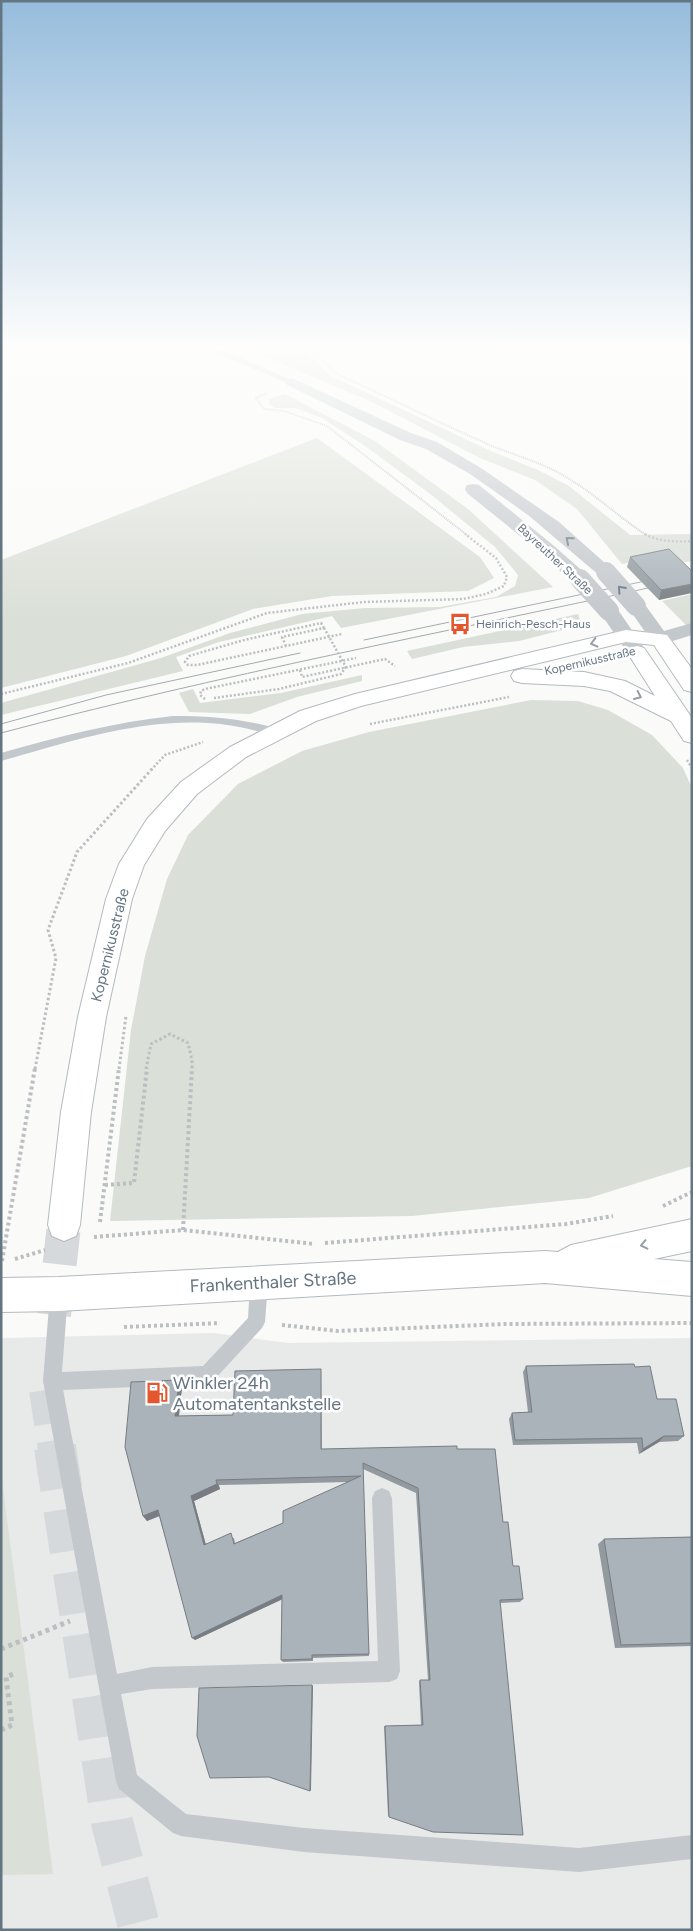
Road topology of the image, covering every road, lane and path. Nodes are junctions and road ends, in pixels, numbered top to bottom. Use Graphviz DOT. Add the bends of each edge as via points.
graph roads {
  1 [pos="345,440"];
  2 [pos="407,440"];
  3 [pos="422,440"];
  4 [pos="480,440"];
  5 [pos="692,541"];
  6 [pos="324,628"];
  7 [pos="692,629"];
  8 [pos="342,634"];
  9 [pos="660,639"];
  10 [pos="631,644"];
  11 [pos="286,646"];
  12 [pos="356,658"];
  13 [pos="346,668"];
  14 [pos="400,669"];
  15 [pos="300,670"];
  16 [pos="522,676"];
  17 [pos="692,685"];
  18 [pos="1,694"];
  19 [pos="509,697"];
  20 [pos="678,716"];
  21 [pos="365,724"];
  22 [pos="276,732"];
  23 [pos="692,736"];
  24 [pos="1,757"];
  25 [pos="126,1012"];
  26 [pos="105,1185"];
  27 [pos="692,1192"];
  28 [pos="658,1208"];
  29 [pos="621,1215"];
  30 [pos="100,1222"];
  31 [pos="183,1230"];
  32 [pos="75,1231"];
  33 [pos="692,1235"];
  34 [pos="48,1249"];
  35 [pos="545,1267"];
  36 [pos="2,1279"];
  37 [pos="692,1279"];
  38 [pos="259,1283"];
  39 [pos="59,1294"];
  40 [pos="256,1322"];
  41 [pos="692,1323"];
  42 [pos="122,1327"];
  43 [pos="52,1381"];
  44 [pos="382,1498"];
  45 [pos="94,1611"];
  46 [pos="1,1650"];
  47 [pos="16,1673"];
  48 [pos="108,1686"];
  49 [pos="1,1730"];
  50 [pos="692,1847"];
  1 -- 18 [label="path" via="496,558 507,577 504,586 463,599 364,602 267,613 128,663"];
  2 -- 10 [label="street, Bayreuther Straße, bridge" via="492,503 580,579"];
  9 -- 3 [label="street, Bayreuther Straße, one-way, bridge" via="606,572 550,524 478,472"];
  4 -- 5 [label="path" via="565,476 651,538"];
  6 -- 11 [label="path" via="282,637"];
  6 -- 11 [label="path" via="321,623 244,640 188,656 185,662 197,665"];
  6 -- 13 [label="path, bridge"];
  7 -- 9 [label="street"];
  8 -- 11 [label="path"];
  9 -- 10 [label="street, Kopernikusstraße"];
  9 -- 17 [label="street, Bayreuther Straße"];
  10 -- 16 [label="street, Kopernikusstraße"];
  10 -- 20 [label="street, Bayreuther Straße"];
  10 -- 22 [label="street, Kopernikusstraße, one-way" via="355,701 308,716"];
  12 -- 15 [label="path"];
  13 -- 14 [label="path" via="385,659"];
  13 -- 15 [label="path" via="302,677"];
  13 -- 15 [label="path" via="341,674 279,689 206,699 200,694 205,689"];
  16 -- 20 [label="street, one-way" via="584,679 617,686"];
  16 -- 22 [label="street, Kopernikusstraße"];
  19 -- 21 [label="path"];
  20 -- 23 [label="street, Bayreuther Straße"];
  22 -- 24 [label="lane" via="252,724 196,718 153,721"];
  22 -- 32 [label="street, Kopernikusstraße" via="238,752 189,788 156,826 132,864 109,936 76,1112"];
  25 -- 26 [label="path"];
  26 -- 30 [label="path"];
  26 -- 31 [label="path" via="134,1183 151,1044 170,1034 188,1042 192,1060"];
  27 -- 28 [label="path"];
  29 -- 31 [label="path" via="566,1224 315,1244"];
  31 -- 32 [label="path"];
  33 -- 35 [label="street, Frankenthaler Straße, one-way"];
  34 -- 36 [label="path"];
  35 -- 37 [label="street, Frankenthaler Straße"];
  35 -- 38 [label="street, Frankenthaler Straße"];
  36 -- 39 [label="street, Frankenthaler Straße"];
  38 -- 39 [label="street, Frankenthaler Straße"];
  38 -- 40 [label="lane"];
  39 -- 43 [label="lane"];
  40 -- 41 [label="path" via="338,1331 506,1324"];
  40 -- 42 [label="path"];
  40 -- 43 [label="lane" via="207,1375"];
  43 -- 45 [label="lane"];
  44 -- 48 [label="lane" via="389,1671 152,1678"];
  45 -- 46 [label="path"];
  45 -- 48 [label="lane"];
  47 -- 49 [label="path" via="6,1677 12,1725"];
  48 -- 50 [label="lane" via="127,1781 181,1825 304,1840 580,1860"];
}
